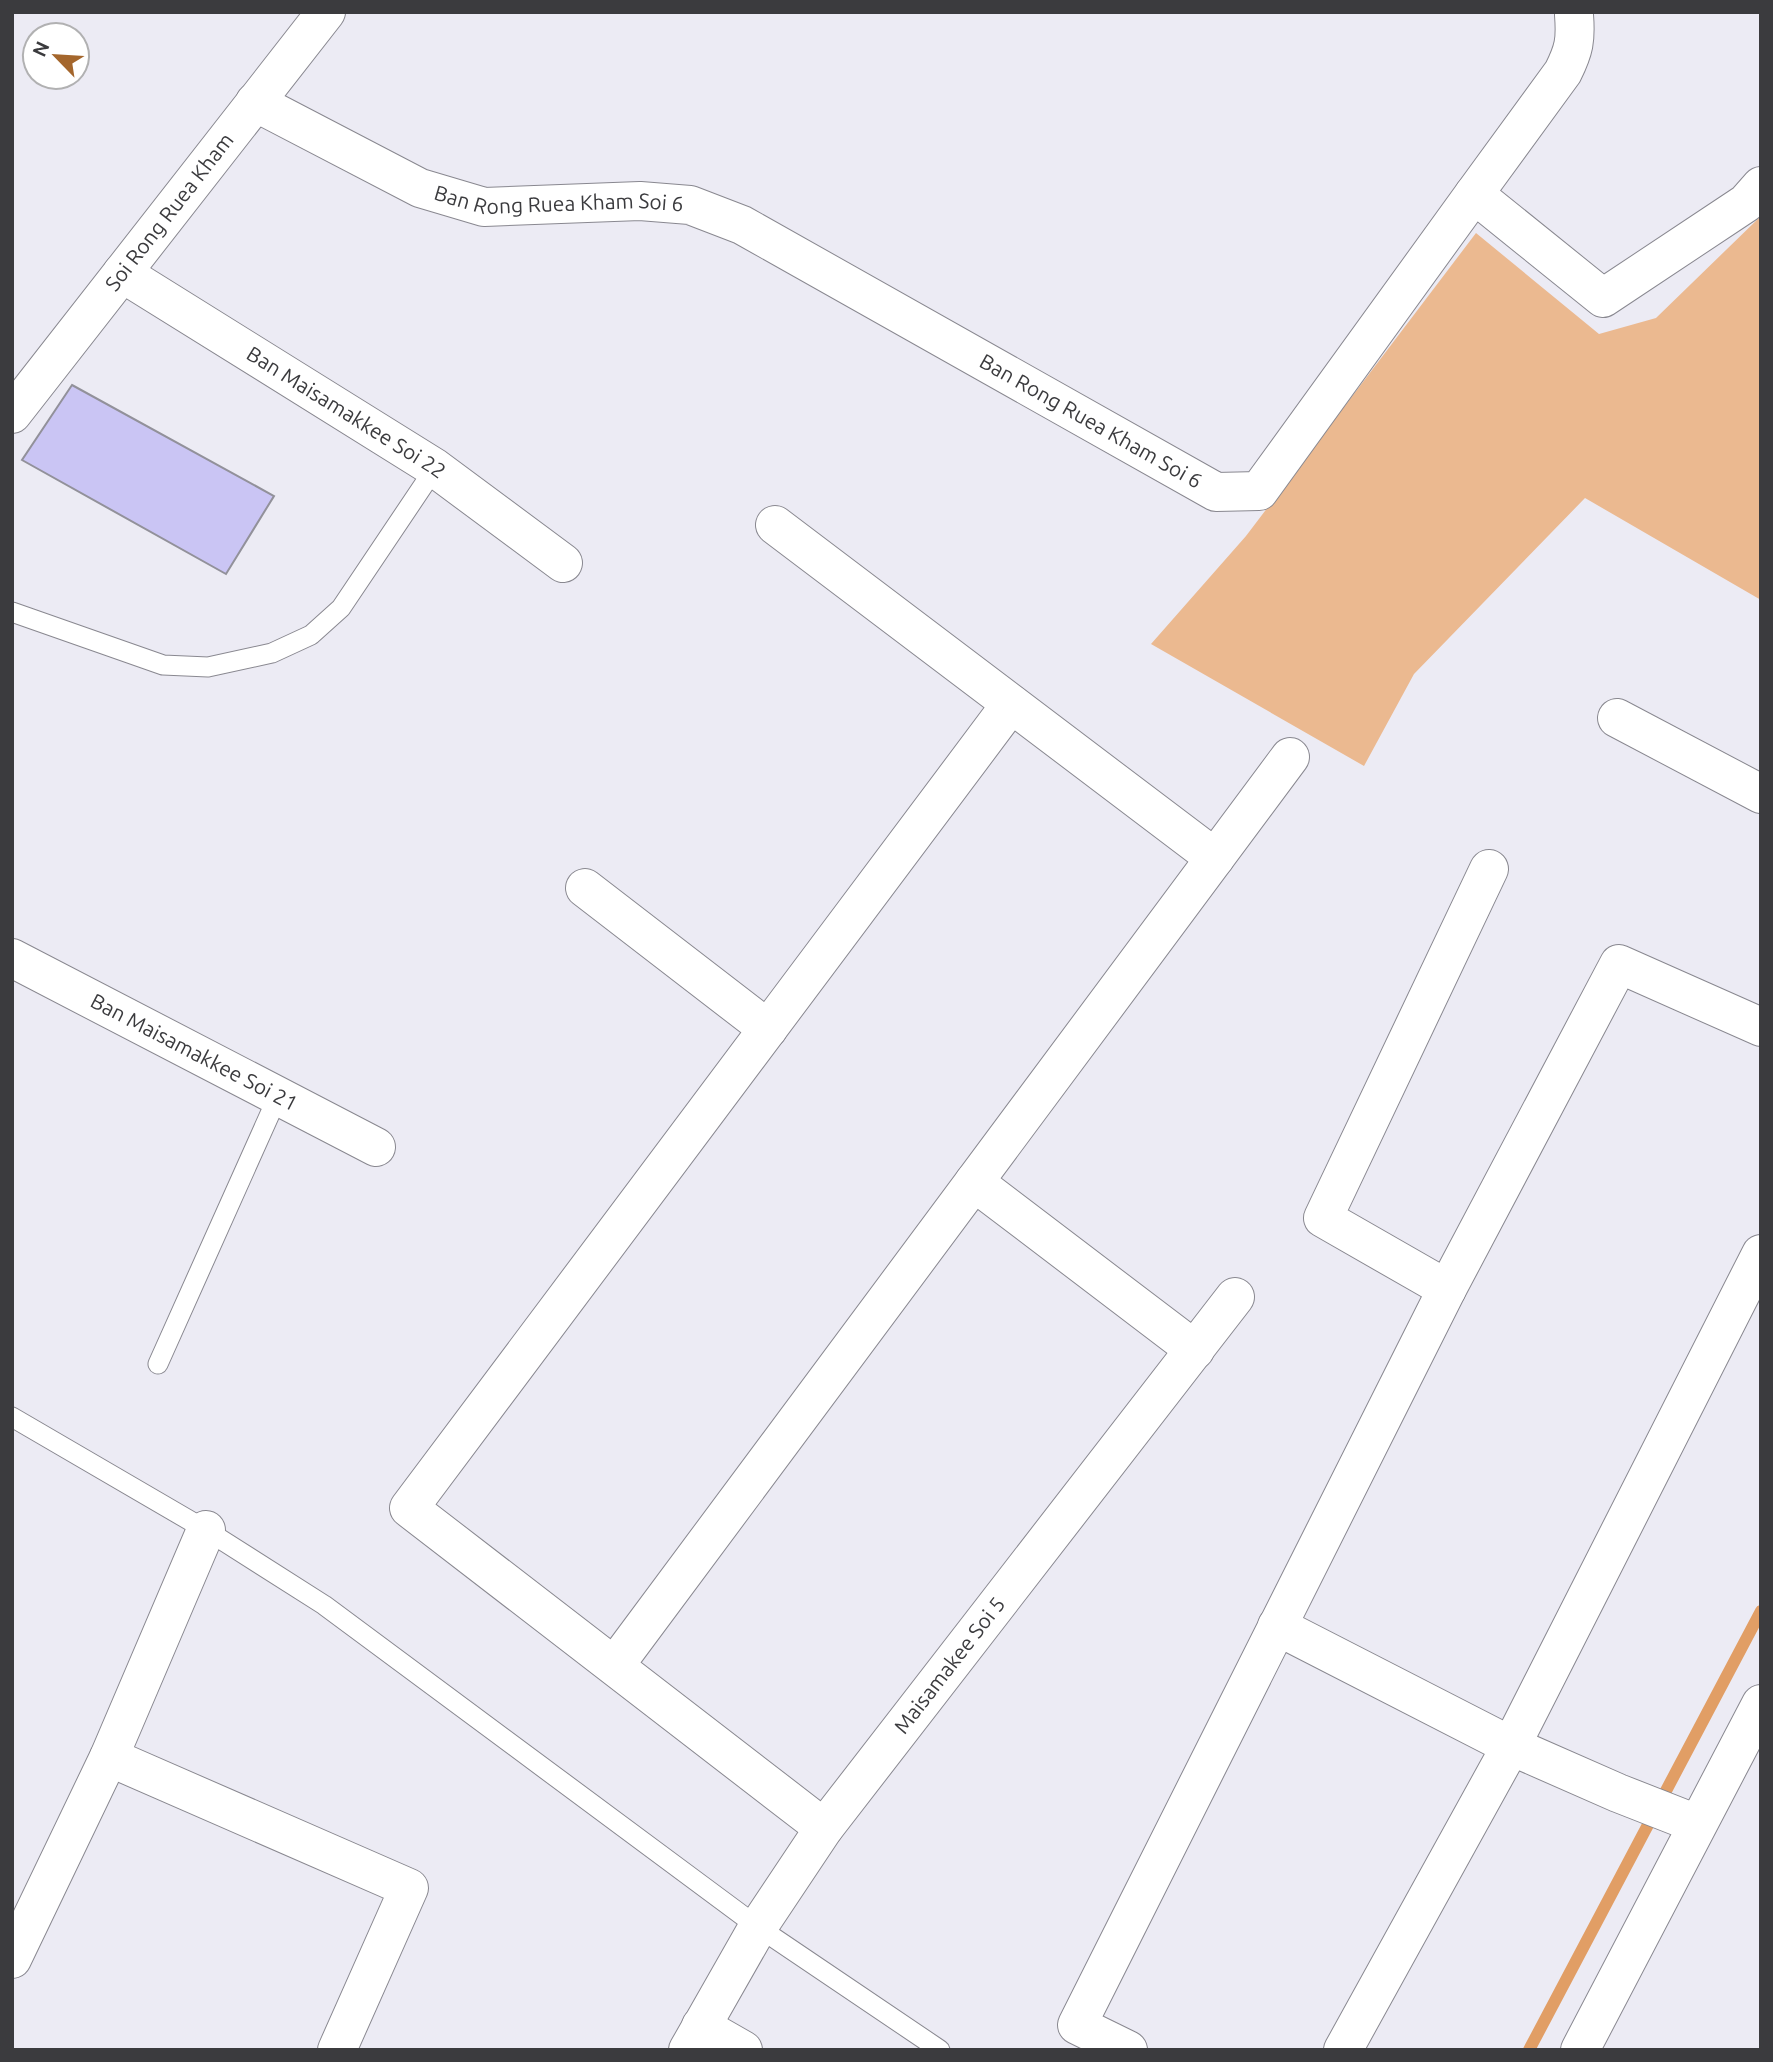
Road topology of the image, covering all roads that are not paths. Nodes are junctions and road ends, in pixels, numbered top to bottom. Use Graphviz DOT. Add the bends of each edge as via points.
graph roads {
  1 [pos="326,12"];
  2 [pos="1574,15"];
  3 [pos="255,102"];
  4 [pos="1761,186"];
  5 [pos="1474,194"];
  6 [pos="122,273"];
  7 [pos="12,414"];
  8 [pos="435,468"];
  9 [pos="775,525"];
  10 [pos="563,563"];
  11 [pos="12,612"];
  12 [pos="1011,704"];
  13 [pos="1617,718"];
  14 [pos="1290,757"];
  15 [pos="1761,794"];
  16 [pos="1215,858"];
  17 [pos="1489,869"];
  18 [pos="585,888"];
  19 [pos="12,958"];
  20 [pos="1761,1027"];
  21 [pos="768,1028"];
  22 [pos="278,1096"];
  23 [pos="376,1147"];
  24 [pos="974,1182"];
  25 [pos="1761,1254"];
  26 [pos="1447,1289"];
  27 [pos="1235,1297"];
  28 [pos="1195,1350"];
  29 [pos="159,1364"];
  30 [pos="12,1417"];
  31 [pos="206,1531"];
  32 [pos="1277,1626"];
  33 [pos="615,1665"];
  34 [pos="1761,1704"];
  35 [pos="1511,1746"];
  36 [pos="109,1757"];
  37 [pos="1697,1824"];
  38 [pos="824,1828"];
  39 [pos="758,1927"];
  40 [pos="12,1959"];
  41 [pos="694,2038"];
  42 [pos="337,2050"];
  43 [pos="743,2050"];
  44 [pos="940,2050"];
  45 [pos="1128,2050"];
  46 [pos="1343,2050"];
  47 [pos="1580,2050"];
  1 -- 3 [label="street, Soi Rong Ruea Kham"];
  2 -- 5 [label="street" via="1576,38 1563,72"];
  3 -- 5 [label="street, Ban Rong Ruea Kham Soi 6" via="420,188 484,208 640,201 690,205 742,225 1216,492 1259,491"];
  3 -- 6 [label="street, Soi Rong Ruea Kham"];
  4 -- 5 [label="street" via="1746,203 1603,298"];
  6 -- 7 [label="street, Soi Rong Ruea Kham"];
  6 -- 8 [label="street, Ban Maisamakkee Soi 22"];
  8 -- 10 [label="street, Ban Maisamakkee Soi 22"];
  8 -- 11 [label="lane" via="341,608 311,635 272,653 208,667 163,665"];
  9 -- 12 [label="street"];
  12 -- 16 [label="street"];
  12 -- 21 [label="street"];
  13 -- 15 [label="street"];
  14 -- 16 [label="street"];
  16 -- 24 [label="street"];
  17 -- 26 [label="street" via="1323,1218"];
  18 -- 21 [label="street"];
  19 -- 22 [label="street, Ban Maisamakkee Soi 21"];
  20 -- 26 [label="street" via="1619,964"];
  21 -- 33 [label="street" via="409,1508"];
  22 -- 23 [label="street, Ban Maisamakkee Soi 21"];
  22 -- 29 [label="lane"];
  24 -- 28 [label="street"];
  24 -- 33 [label="street"];
  25 -- 35 [label="street"];
  26 -- 32 [label="street"];
  27 -- 28 [label="street, Maisamakee Soi 5"];
  28 -- 38 [label="street, Maisamakee Soi 5"];
  30 -- 31 [label="lane"];
  31 -- 36 [label="street"];
  31 -- 39 [label="lane" via="324,1605"];
  32 -- 35 [label="street"];
  32 -- 45 [label="street" via="1077,2025"];
  33 -- 38 [label="street"];
  34 -- 37 [label="street"];
  35 -- 37 [label="street"];
  35 -- 46 [label="street"];
  36 -- 40 [label="street"];
  36 -- 42 [label="street" via="409,1888"];
  37 -- 47 [label="street"];
  38 -- 39 [label="street, Maisamakee Soi 5"];
  39 -- 41 [label="street, Maisamakee Soi 5"];
  39 -- 44 [label="lane"];
  41 -- 43 [label="street"];
}
